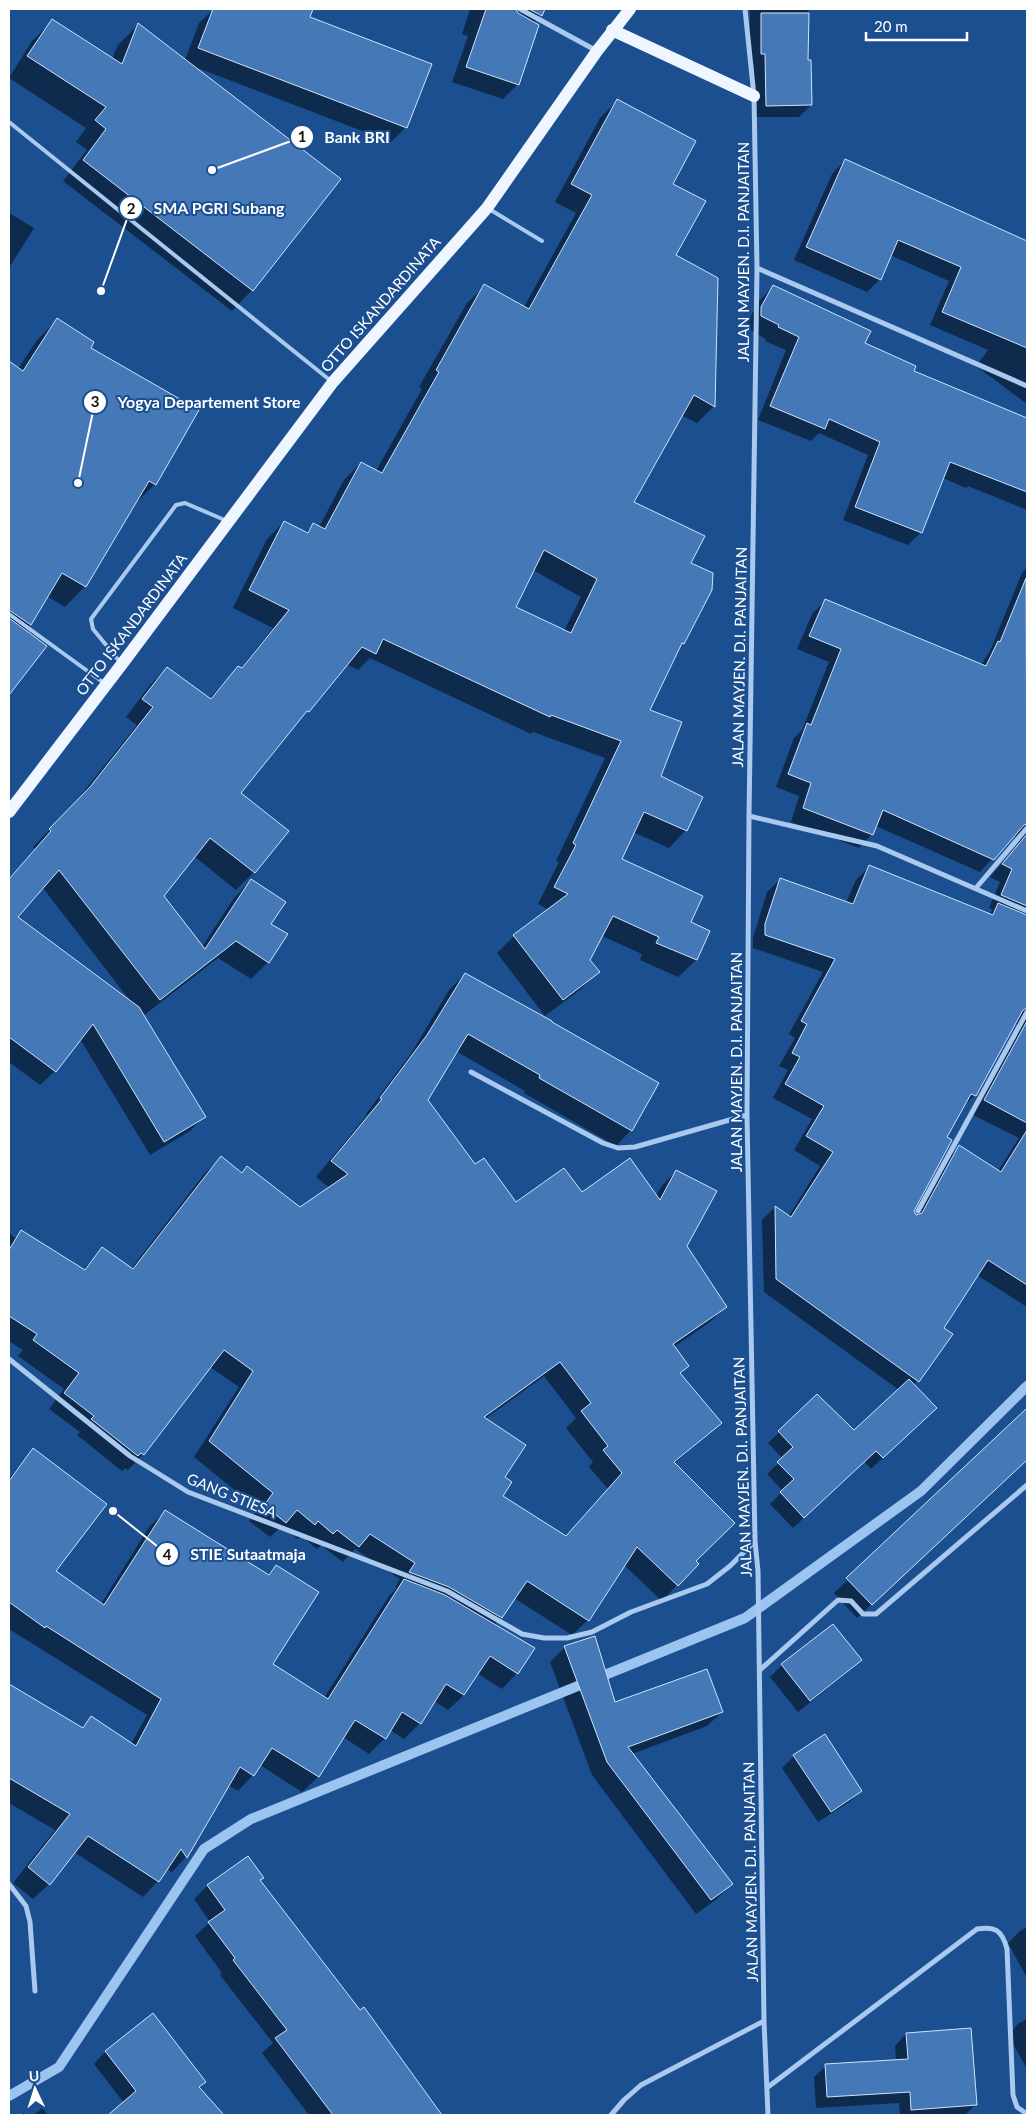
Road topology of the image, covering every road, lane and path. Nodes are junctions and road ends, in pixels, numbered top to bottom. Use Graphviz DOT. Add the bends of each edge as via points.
graph roads {
  1 [pos="520,9"];
  2 [pos="630,9"];
  3 [pos="745,9"];
  4 [pos="612,30"];
  5 [pos="597,51"];
  6 [pos="754,96"];
  7 [pos="9,122"];
  8 [pos="487,208"];
  9 [pos="542,241"];
  10 [pos="757,268"];
  11 [pos="332,382"];
  12 [pos="1027,386"];
  13 [pos="228,522"];
  14 [pos="9,614"];
  15 [pos="122,664"];
  16 [pos="106,685"];
  17 [pos="9,812"];
  18 [pos="748,816"];
  19 [pos="1027,828"];
  20 [pos="976,888"];
  21 [pos="1027,911"];
  22 [pos="1027,1012"];
  23 [pos="470,1072"];
  24 [pos="748,1115"];
  25 [pos="918,1211"];
  26 [pos="9,1359"];
  27 [pos="1027,1485"];
  28 [pos="755,1541"];
  29 [pos="760,1670"];
  30 [pos="9,1884"];
  31 [pos="34,1991"];
  32 [pos="764,2021"];
  33 [pos="768,2087"];
  34 [pos="1027,2114"];
  35 [pos="611,2115"];
  36 [pos="768,2115"];
  1 -- 5 [label="street"];
  2 -- 4 [label="main road, OTTO ISKANDARDINATA"];
  3 -- 6 [label="street, JALAN MAYJEN. D.I. PANJAITAN"];
  4 -- 5 [label="main road, OTTO ISKANDARDINATA"];
  4 -- 6 [label="main road"];
  5 -- 8 [label="main road, OTTO ISKANDARDINATA"];
  6 -- 10 [label="street, JALAN MAYJEN. D.I. PANJAITAN"];
  7 -- 11 [label="lane"];
  8 -- 9 [label="lane"];
  8 -- 11 [label="main road, OTTO ISKANDARDINATA"];
  10 -- 12 [label="street"];
  10 -- 18 [label="street, JALAN MAYJEN. D.I. PANJAITAN"];
  11 -- 13 [label="main road, OTTO ISKANDARDINATA"];
  13 -- 15 [label="main road, OTTO ISKANDARDINATA"];
  13 -- 15 [label="lane" via="185,503 176,505 91,619 93,629"];
  14 -- 16 [label="lane"];
  15 -- 16 [label="main road, OTTO ISKANDARDINATA"];
  16 -- 17 [label="main road, OTTO ISKANDARDINATA"];
  18 -- 20 [label="street" via="877,846"];
  18 -- 24 [label="street, JALAN MAYJEN. D.I. PANJAITAN"];
  19 -- 20 [label="street"];
  20 -- 21 [label="street"];
  22 -- 25 [label="street"];
  23 -- 24 [label="street" via="618,1148"];
  24 -- 28 [label="street, JALAN MAYJEN. D.I. PANJAITAN"];
  26 -- 28 [label="street, GANG STIESA" via="130,1456 188,1492 447,1591 522,1634 567,1638 592,1632 631,1612 707,1584"];
  27 -- 29 [label="street" via="876,1614 863,1614 852,1601 838,1600"];
  28 -- 29 [label="street, JALAN MAYJEN. D.I. PANJAITAN"];
  29 -- 32 [label="street, JALAN MAYJEN. D.I. PANJAITAN"];
  30 -- 31 [label="street" via="26,1906 28,1914"];
  32 -- 33 [label="street, JALAN MAYJEN. D.I. PANJAITAN"];
  32 -- 35 [label="street" via="641,2085"];
  33 -- 34 [label="street" via="977,1929 989,1927 1004,1938 1007,1949 1013,2095 1017,2107"];
  33 -- 36 [label="street, JALAN MAYJEN. D.I. PANJAITAN"];
}
